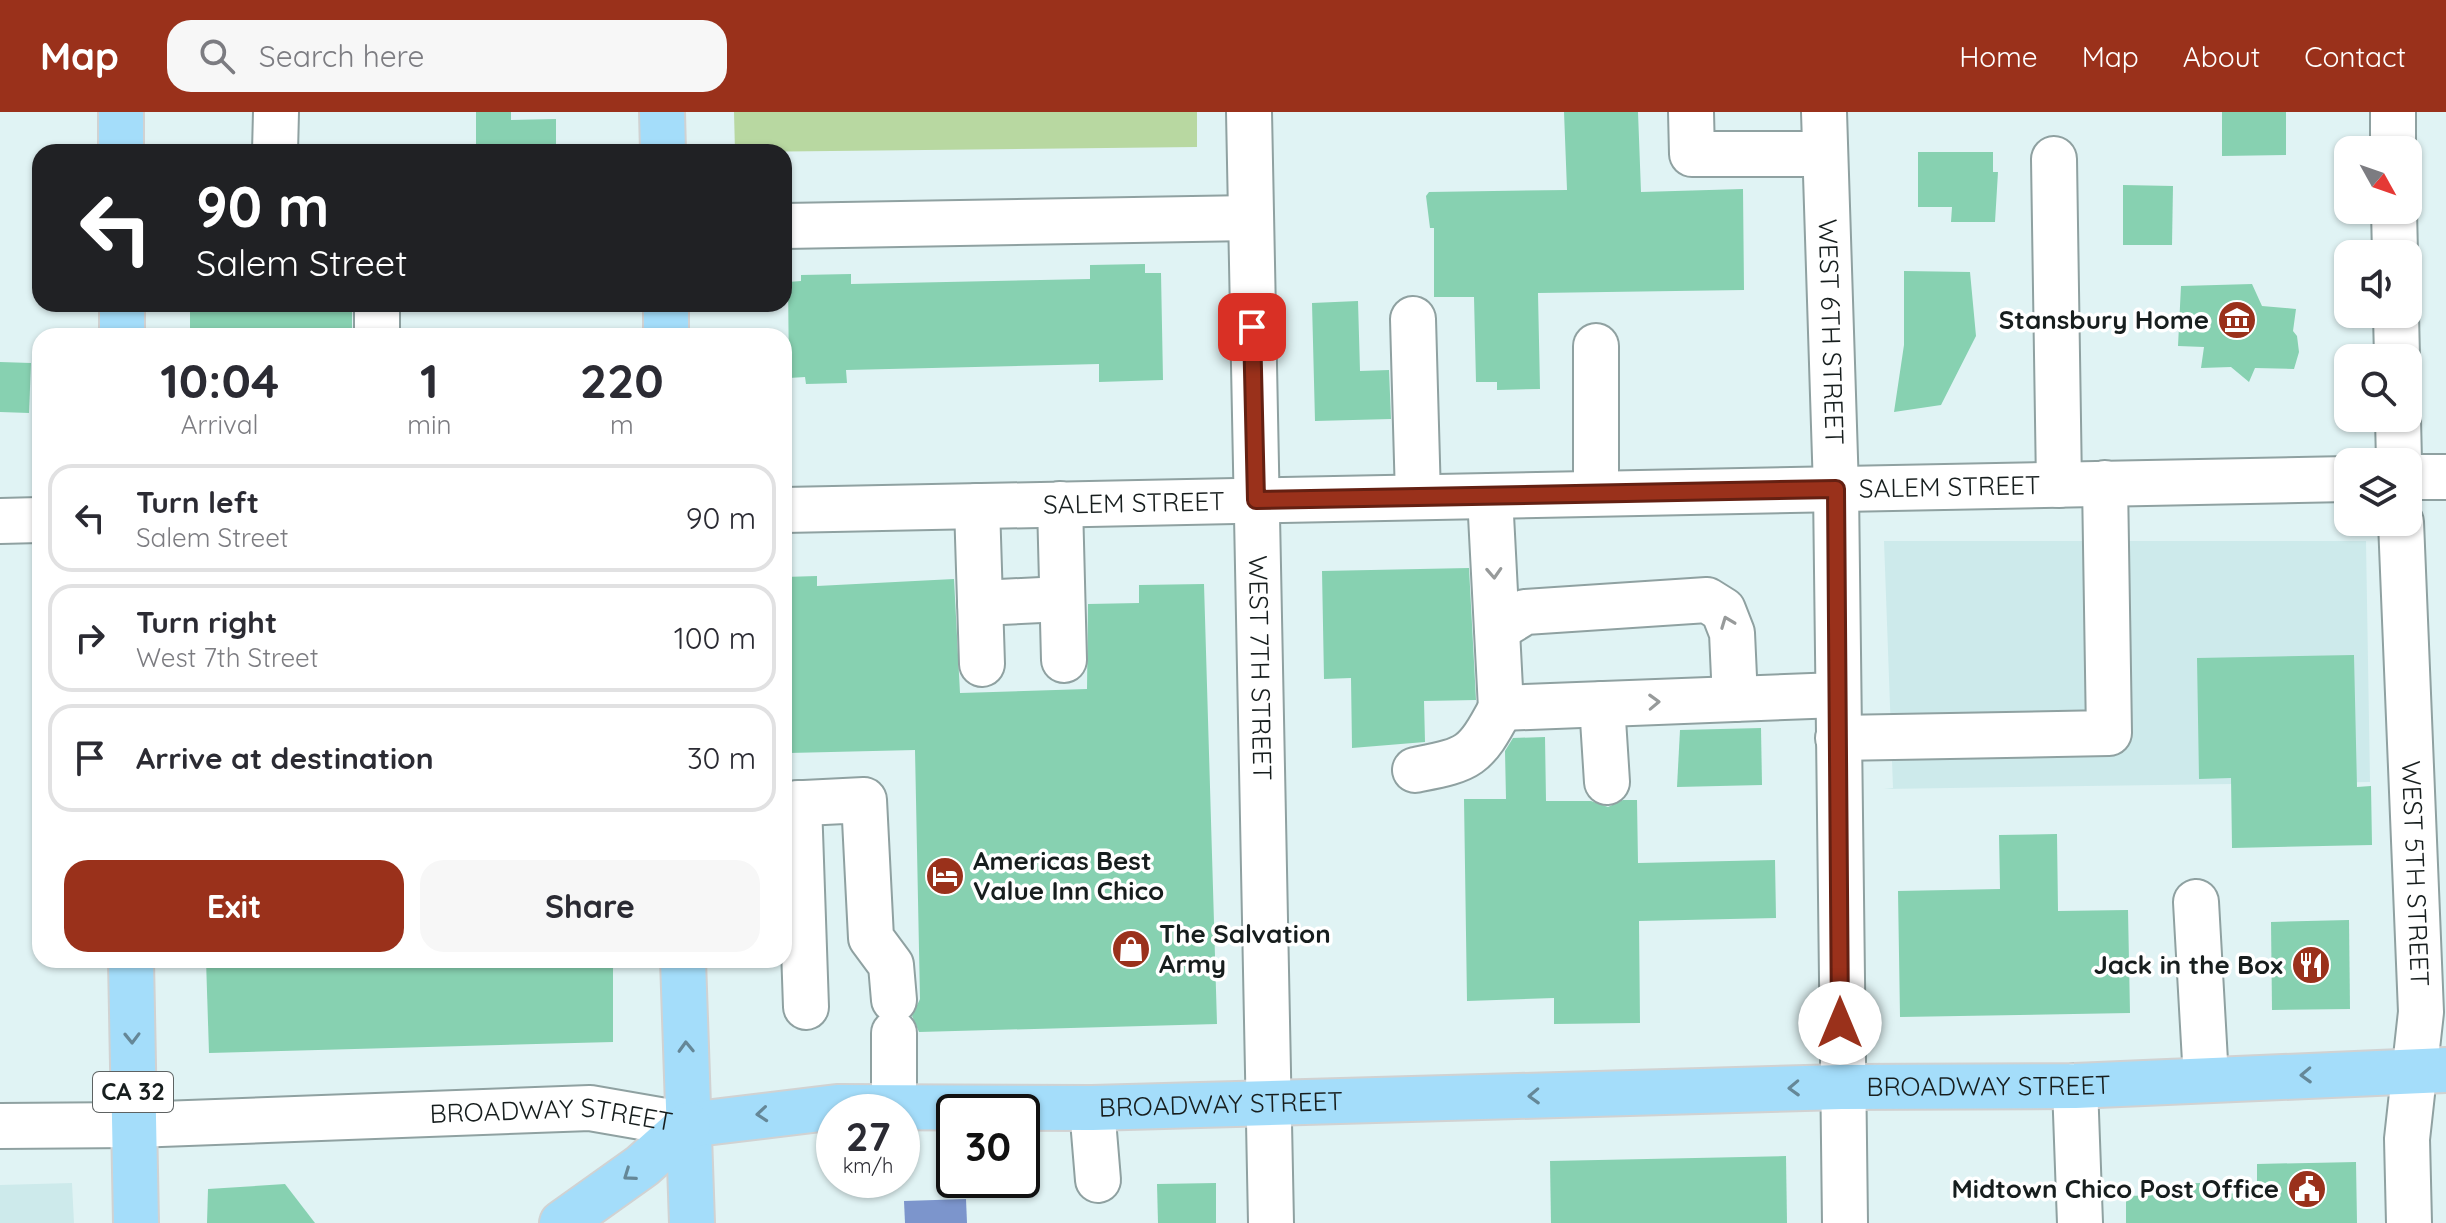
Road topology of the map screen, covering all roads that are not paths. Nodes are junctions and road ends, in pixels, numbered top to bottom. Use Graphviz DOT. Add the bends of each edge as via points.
graph roads {
  1 [pos="121,112"];
  2 [pos="276,112"];
  3 [pos="662,112"];
  4 [pos="1249,112"];
  5 [pos="1691,112"];
  6 [pos="2393,112"];
  7 [pos="1825,133"];
  8 [pos="2393,136"];
  9 [pos="121,144"];
  10 [pos="275,144"];
  11 [pos="663,144"];
  12 [pos="2054,159"];
  13 [pos="1251,218"];
  14 [pos="792,226"];
  15 [pos="1413,319"];
  16 [pos="1596,346"];
  17 [pos="2422,477"];
  18 [pos="2446,477"];
  19 [pos="2334,479"];
  20 [pos="2105,483"];
  21 [pos="2059,485"];
  22 [pos="1836,489"];
  23 [pos="1596,493"];
  24 [pos="1490,496"];
  25 [pos="1418,497"];
  26 [pos="1256,500"];
  27 [pos="1060,504"];
  28 [pos="977,506"];
  29 [pos="792,510"];
  30 [pos="32,520"];
  31 [pos="0,521"];
  32 [pos="2402,536"];
  33 [pos="1062,599"];
  34 [pos="980,603"];
  35 [pos="1497,629"];
  36 [pos="1064,660"];
  37 [pos="982,664"];
  38 [pos="1838,695"];
  39 [pos="1735,699"];
  40 [pos="1602,704"];
  41 [pos="1501,708"];
  42 [pos="1838,738"];
  43 [pos="1415,770"];
  44 [pos="1607,782"];
  45 [pos="792,804"];
  46 [pos="792,818"];
  47 [pos="2196,902"];
  48 [pos="131,968"];
  49 [pos="683,968"];
  50 [pos="806,1007"];
  51 [pos="2430,1070"];
  52 [pos="2206,1079"];
  53 [pos="2075,1086"];
  54 [pos="1841,1087"];
  55 [pos="894,1094"];
  56 [pos="1268,1104"];
  57 [pos="920,1107"];
  58 [pos="1092,1108"];
  59 [pos="816,1112"];
  60 [pos="134,1125"];
  61 [pos="688,1125"];
  62 [pos="0,1126"];
  63 [pos="1098,1180"];
  64 [pos="136,1223"];
  65 [pos="562,1223"];
  66 [pos="692,1223"];
  67 [pos="1271,1223"];
  68 [pos="1845,1223"];
  69 [pos="2080,1223"];
  70 [pos="2409,1223"];
  1 -- 9 [label="main road"];
  2 -- 10 [label="street"];
  3 -- 11 [label="main road"];
  4 -- 13 [label="street, WEST 7TH STREET"];
  5 -- 7 [label="street" via="1692,154"];
  6 -- 8 [label="street"];
  7 -- 22 [label="street, WEST 6TH STREET"];
  12 -- 21 [label="street"];
  13 -- 14 [label="street"];
  13 -- 26 [label="street, WEST 7TH STREET"];
  15 -- 25 [label="street"];
  16 -- 23 [label="street"];
  17 -- 18 [label="street"];
  19 -- 20 [label="street, SALEM STREET"];
  20 -- 21 [label="street, SALEM STREET"];
  20 -- 42 [label="street" via="2109,733"];
  21 -- 22 [label="street, SALEM STREET"];
  22 -- 23 [label="street, SALEM STREET"];
  22 -- 38 [label="street, WEST 6TH STREET"];
  23 -- 24 [label="street, SALEM STREET"];
  24 -- 25 [label="street, SALEM STREET"];
  24 -- 35 [label="street, one-way"];
  25 -- 26 [label="street, SALEM STREET"];
  26 -- 27 [label="street, SALEM STREET"];
  26 -- 56 [label="street, WEST 7TH STREET"];
  27 -- 28 [label="street, SALEM STREET"];
  27 -- 33 [label="street"];
  28 -- 29 [label="street, SALEM STREET"];
  28 -- 34 [label="street"];
  30 -- 31 [label="street"];
  32 -- 51 [label="street, WEST 5TH STREET" via="2421,1012"];
  33 -- 34 [label="street"];
  33 -- 36 [label="street"];
  34 -- 37 [label="street"];
  39 -- 35 [label="street, one-way" via="1732,633 1723,610 1707,600 1525,612"];
  35 -- 41 [label="street"];
  38 -- 39 [label="street"];
  38 -- 42 [label="street, WEST 6TH STREET"];
  40 -- 39 [label="street, one-way"];
  40 -- 41 [label="street"];
  40 -- 44 [label="street"];
  41 -- 43 [label="street" via="1462,761"];
  42 -- 54 [label="street, WEST 6TH STREET"];
  45 -- 55 [label="street" via="864,800 871,938 891,965"];
  46 -- 50 [label="street"];
  47 -- 52 [label="street"];
  48 -- 60 [label="main road, CA 32, one-way"];
  61 -- 49 [label="main road, one-way"];
  51 -- 52 [label="main road, BROADWAY STREET, one-way"];
  51 -- 70 [label="street, WEST 5TH STREET" via="2407,1139"];
  52 -- 53 [label="main road, BROADWAY STREET"];
  53 -- 54 [label="main road, BROADWAY STREET"];
  53 -- 69 [label="street"];
  54 -- 56 [label="main road, BROADWAY STREET, one-way"];
  54 -- 68 [label="street, WEST 6TH STREET"];
  56 -- 58 [label="main road, BROADWAY STREET"];
  56 -- 67 [label="street, WEST 7TH STREET"];
  57 -- 58 [label="main road, BROADWAY STREET"];
  58 -- 63 [label="street"];
  59 -- 61 [label="main road, BROADWAY STREET, one-way"];
  60 -- 61 [label="street, BROADWAY STREET" via="590,1108"];
  60 -- 62 [label="street, BROADWAY STREET"];
  60 -- 64 [label="main road, CA 32"];
  61 -- 65 [label="main road, one-way" via="642,1166"];
  61 -- 66 [label="main road"];
}
